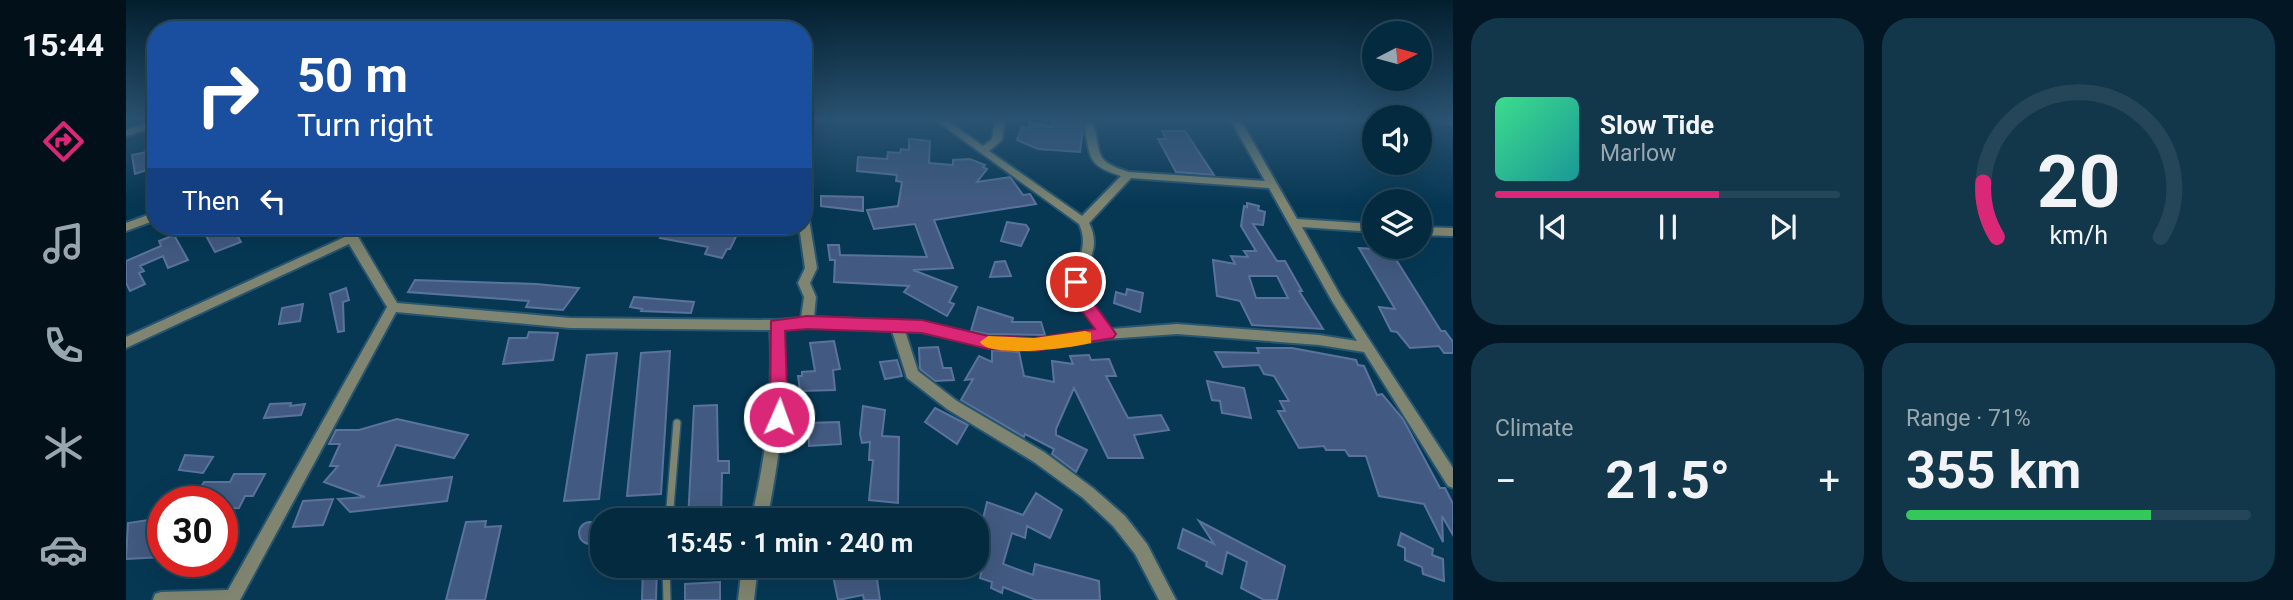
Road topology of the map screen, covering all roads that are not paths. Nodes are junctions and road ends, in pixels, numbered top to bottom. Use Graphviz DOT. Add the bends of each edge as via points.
graph roads {
  1 [pos="980,147"];
  2 [pos="988,147"];
  3 [pos="1094,147"];
  4 [pos="1250,147"];
  5 [pos="984,150"];
  6 [pos="1128,175"];
  7 [pos="1271,186"];
  8 [pos="147,219"];
  9 [pos="1083,222"];
  10 [pos="1294,223"];
  11 [pos="1362,227"];
  12 [pos="126,228"];
  13 [pos="1432,231"];
  14 [pos="1453,232"];
  15 [pos="351,235"];
  16 [pos="806,235"];
  17 [pos="353,238"];
  18 [pos="393,307"];
  19 [pos="807,322"];
  20 [pos="776,325"];
  21 [pos="897,326"];
  22 [pos="1107,334"];
  23 [pos="126,343"];
  24 [pos="1368,348"];
  25 [pos="677,424"];
  26 [pos="1453,481"];
  27 [pos="669,508"];
  28 [pos="761,508"];
  29 [pos="666,578"];
  30 [pos="749,578"];
  31 [pos="232,599"];
  32 [pos="162,600"];
  33 [pos="667,600"];
  34 [pos="746,600"];
  35 [pos="1168,600"];
  1 -- 5 [label="street"];
  2 -- 5 [label="street"];
  3 -- 6 [label="street" via="1097,161"];
  4 -- 7 [label="street"];
  5 -- 9 [label="street"];
  6 -- 7 [label="street"];
  6 -- 9 [label="street"];
  7 -- 10 [label="street"];
  8 -- 12 [label="street"];
  9 -- 22 [label="street" via="1091,244 1077,289"];
  10 -- 11 [label="street"];
  10 -- 24 [label="street"];
  13 -- 14 [label="street"];
  15 -- 17 [label="street"];
  16 -- 19 [label="street" via="810,268 804,283 810,297"];
  17 -- 18 [label="street"];
  17 -- 23 [label="street"];
  18 -- 20 [label="street" via="570,323"];
  18 -- 31 [label="street"];
  19 -- 20 [label="street"];
  19 -- 21 [label="street"];
  20 -- 28 [label="street" via="779,417"];
  21 -- 22 [label="street" via="1034,345"];
  21 -- 35 [label="street" via="912,374 1088,493 1141,549"];
  22 -- 24 [label="street" via="1177,329"];
  24 -- 26 [label="street"];
  25 -- 27 [label="lane"];
  29 -- 33 [label="lane"];
  30 -- 34 [label="street"];
  31 -- 32 [label="street"];
}
